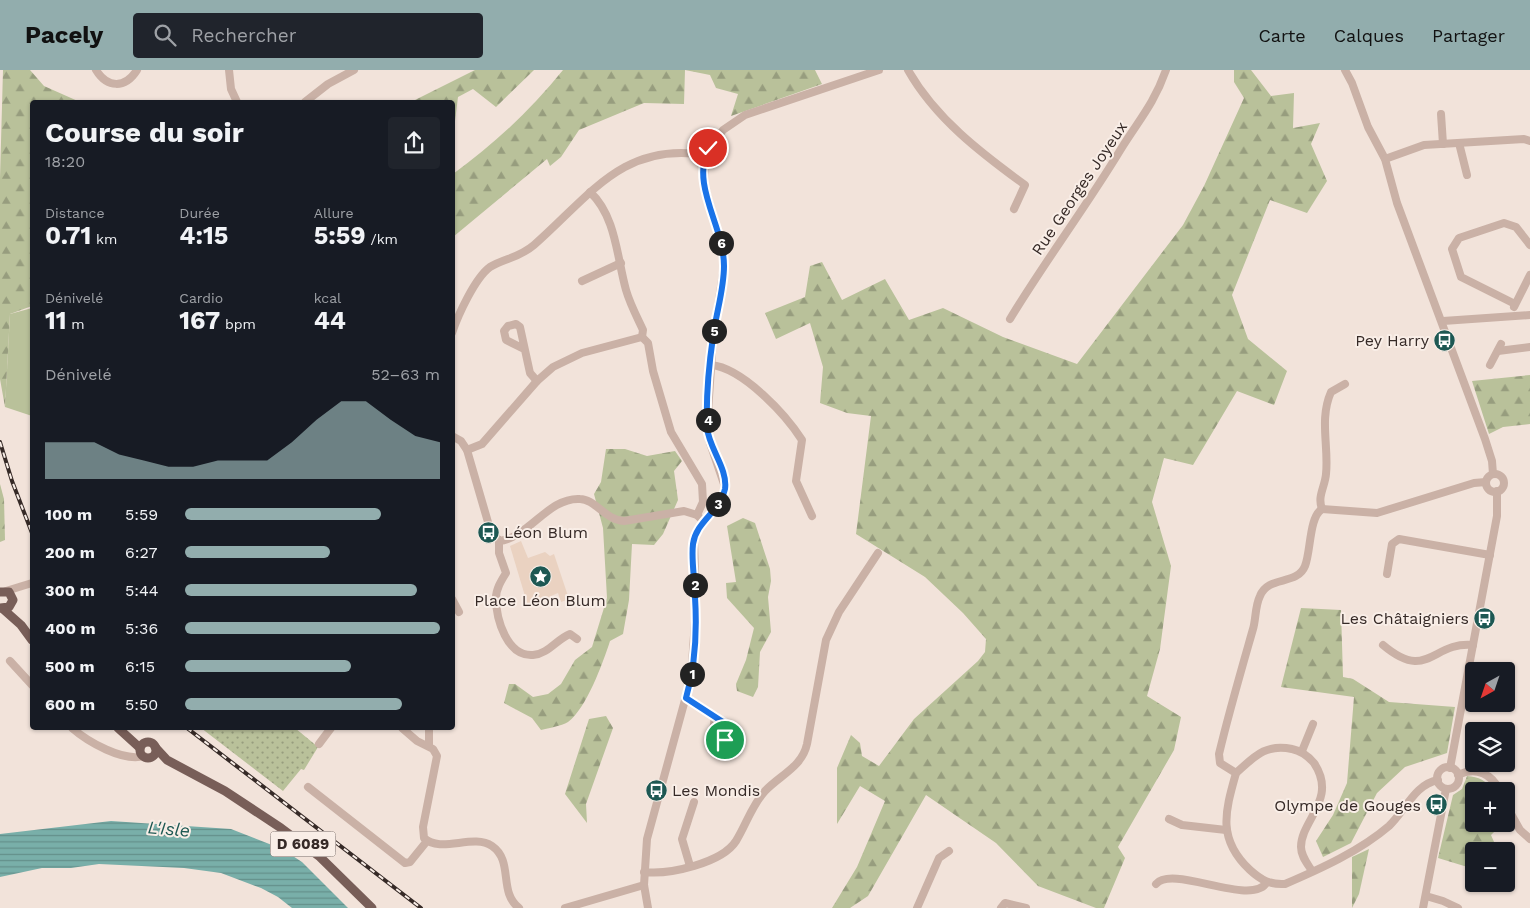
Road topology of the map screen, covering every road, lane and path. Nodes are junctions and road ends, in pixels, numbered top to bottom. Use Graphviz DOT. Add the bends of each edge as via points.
graph roads {
  1 [pos="96,70"];
  2 [pos="137,70"];
  3 [pos="229,70"];
  4 [pos="354,70"];
  5 [pos="879,70"];
  6 [pos="908,70"];
  7 [pos="1166,70"];
  8 [pos="1345,70"];
  9 [pos="864,72"];
  10 [pos="234,100"];
  11 [pos="308,100"];
  12 [pos="1441,114"];
  13 [pos="1530,141"];
  14 [pos="1459,143"];
  15 [pos="1443,144"];
  16 [pos="705,155"];
  17 [pos="1385,160"];
  18 [pos="1467,175"];
  19 [pos="590,192"];
  20 [pos="1014,209"];
  21 [pos="1530,245"];
  22 [pos="621,263"];
  23 [pos="1530,274"];
  24 [pos="582,281"];
  25 [pos="1515,304"];
  26 [pos="1530,315"];
  27 [pos="1514,316"];
  28 [pos="1010,319"];
  29 [pos="1443,321"];
  30 [pos="455,327"];
  31 [pos="642,337"];
  32 [pos="1530,347"];
  33 [pos="524,349"];
  34 [pos="711,365"];
  35 [pos="1490,365"];
  36 [pos="536,381"];
  37 [pos="1345,384"];
  38 [pos="455,438"];
  39 [pos="488,444"];
  40 [pos="475,448"];
  41 [pos="467,450"];
  42 [pos="1493,474"];
  43 [pos="1486,482"];
  44 [pos="1497,491"];
  45 [pos="1322,509"];
  46 [pos="697,515"];
  47 [pos="812,516"];
  48 [pos="703,521"];
  49 [pos="499,541"];
  50 [pos="878,553"];
  51 [pos="1490,555"];
  52 [pos="1387,574"];
  53 [pos="30,584"];
  54 [pos="2,591"];
  55 [pos="13,600"];
  56 [pos="455,605"];
  57 [pos="2,608"];
  58 [pos="459,612"];
  59 [pos="21,625"];
  60 [pos="30,637"];
  61 [pos="577,638"];
  62 [pos="1383,645"];
  63 [pos="1473,645"];
  64 [pos="10,661"];
  65 [pos="30,684"];
  66 [pos="686,698"];
  67 [pos="715,716"];
  68 [pos="1313,724"];
  69 [pos="75,730"];
  70 [pos="330,730"];
  71 [pos="404,730"];
  72 [pos="429,730"];
  73 [pos="121,731"];
  74 [pos="319,744"];
  75 [pos="429,746"];
  76 [pos="144,751"];
  77 [pos="1302,751"];
  78 [pos="167,760"];
  79 [pos="1450,768"];
  80 [pos="1236,773"];
  81 [pos="1458,775"];
  82 [pos="1438,780"];
  83 [pos="1494,782"];
  84 [pos="308,787"];
  85 [pos="1446,789"];
  86 [pos="694,802"];
  87 [pos="1169,819"];
  88 [pos="1515,821"];
  89 [pos="1226,830"];
  90 [pos="1530,839"];
  91 [pos="427,841"];
  92 [pos="949,851"];
  93 [pos="690,866"];
  94 [pos="1312,871"];
  95 [pos="644,872"];
  96 [pos="1267,882"];
  97 [pos="1156,884"];
  98 [pos="644,885"];
  99 [pos="1426,896"];
  100 [pos="372,908"];
  101 [pos="519,908"];
  102 [pos="565,908"];
  103 [pos="648,908"];
  104 [pos="917,908"];
  105 [pos="1001,908"];
  106 [pos="1026,908"];
  107 [pos="1423,908"];
  108 [pos="1458,908"];
  1 -- 2 [label="street" via="109,84 118,86"];
  3 -- 10 [label="street"];
  4 -- 11 [label="street"];
  5 -- 9 [label="street"];
  6 -- 20 [label="street" via="948,123 1025,186"];
  7 -- 28 [label="street, Rue Georges Joyeux" via="1154,101 1056,244"];
  8 -- 17 [label="street"];
  9 -- 16 [label="street" via="745,116 723,130"];
  12 -- 15 [label="street"];
  13 -- 14 [label="street"];
  14 -- 15 [label="street"];
  14 -- 18 [label="street"];
  15 -- 17 [label="street" via="1417,147"];
  16 -- 19 [label="street" via="686,152 655,154 628,166"];
  16 -- 34 [label="street" via="704,184 722,245 724,267"];
  17 -- 29 [label="street" via="1397,203"];
  19 -- 22 [label="street" via="610,226"];
  19 -- 30 [label="street" via="524,252 486,272"];
  21 -- 25 [label="street" via="1516,227 1504,223 1459,238 1453,246 1461,277"];
  22 -- 24 [label="street"];
  22 -- 31 [label="street" via="627,293 643,330"];
  23 -- 25 [label="street"];
  25 -- 27 [label="street"];
  26 -- 27 [label="street"];
  27 -- 29 [label="street"];
  29 -- 42 [label="street" via="1485,439"];
  31 -- 36 [label="street" via="572,357"];
  31 -- 46 [label="street" via="648,343 671,432 702,484 703,502"];
  32 -- 35 [label="street" via="1500,348"];
  33 -- 36 [label="street" via="530,373"];
  34 -- 47 [label="street" via="736,374 777,408 796,430 802,440 796,481"];
  34 -- 48 [label="street" via="707,427 725,487 721,500"];
  36 -- 40 [label="street"];
  37 -- 45 [label="street" via="1331,392 1327,406"];
  38 -- 41 [label="street" via="462,441"];
  39 -- 40 [label="street"];
  40 -- 41 [label="street"];
  41 -- 49 [label="street" via="490,529"];
  42 -- 43 [label="street" via="1487,477"];
  42 -- 44 [label="street" via="1503,479 1503,485"];
  43 -- 44 [label="street" via="1490,490"];
  43 -- 45 [label="street" via="1378,513"];
  44 -- 51 [label="street" via="1499,503"];
  45 -- 80 [label="street" via="1315,518 1302,571 1295,577 1272,583 1259,597 1218,754 1220,763"];
  46 -- 48 [label="street"];
  46 -- 49 [label="street" via="684,512 620,520 586,500 575,499 560,504 524,529"];
  48 -- 66 [label="street" via="693,545 696,607 692,678"];
  49 -- 61 [label="street" via="499,553 506,573 496,597 504,633 511,646 519,652 533,655 570,634"];
  50 -- 93 [label="street" via="839,612 826,640 804,756 760,796 726,852"];
  51 -- 52 [label="street" via="1399,539 1392,544"];
  51 -- 63 [label="street"];
  53 -- 54 [label="street"];
  53 -- 55 [label="street"];
  54 -- 55 [label="main road" via="11,594"];
  55 -- 57 [label="main road" via="11,605"];
  55 -- 59 [label="main road"];
  56 -- 58 [label="street"];
  57 -- 59 [label="main road"];
  59 -- 60 [label="main road"];
  62 -- 63 [label="street" via="1403,660 1414,662 1458,646"];
  63 -- 79 [label="street"];
  64 -- 65 [label="street"];
  66 -- 67 [label="street"];
  66 -- 95 [label="street" via="647,840"];
  68 -- 77 [label="street"];
  69 -- 76 [label="street" via="94,744 130,759"];
  70 -- 74 [label="street"];
  71 -- 75 [label="street"];
  72 -- 75 [label="street"];
  73 -- 76 [label="main road, D 6089"];
  75 -- 91 [label="street" via="436,752 437,759 423,827"];
  76 -- 78 [label="main road, D 6089"];
  76 -- 78 [label="main road, D 6089" via="154,754 155,747"];
  77 -- 80 [label="street" via="1282,747 1266,749"];
  77 -- 94 [label="street" via="1317,768 1321,786 1319,806 1302,841 1303,856"];
  78 -- 100 [label="main road, D 6089" via="225,790 282,828 320,857"];
  79 -- 81 [label="street"];
  79 -- 82 [label="street" via="1441,771"];
  80 -- 89 [label="street" via="1226,813"];
  81 -- 83 [label="street" via="1477,771 1485,773"];
  81 -- 85 [label="street" via="1456,785"];
  82 -- 85 [label="street"];
  82 -- 94 [label="street" via="1428,782 1420,789 1399,816 1373,839"];
  84 -- 91 [label="street" via="405,863 410,862"];
  85 -- 99 [label="street"];
  86 -- 93 [label="street" via="682,839"];
  87 -- 89 [label="street" via="1182,825"];
  88 -- 90 [label="street"];
  89 -- 96 [label="street" via="1238,857"];
  91 -- 101 [label="street" via="490,845 501,856 507,892"];
  92 -- 104 [label="street" via="939,858"];
  93 -- 95 [label="street" via="666,872"];
  94 -- 96 [label="street" via="1285,884"];
  95 -- 98 [label="street"];
  96 -- 97 [label="street" via="1258,894 1243,897 1168,879"];
  98 -- 102 [label="street"];
  98 -- 103 [label="street"];
  99 -- 107 [label="street"];
  99 -- 108 [label="street"];
  105 -- 106 [label="street" via="1005,904"];
}
